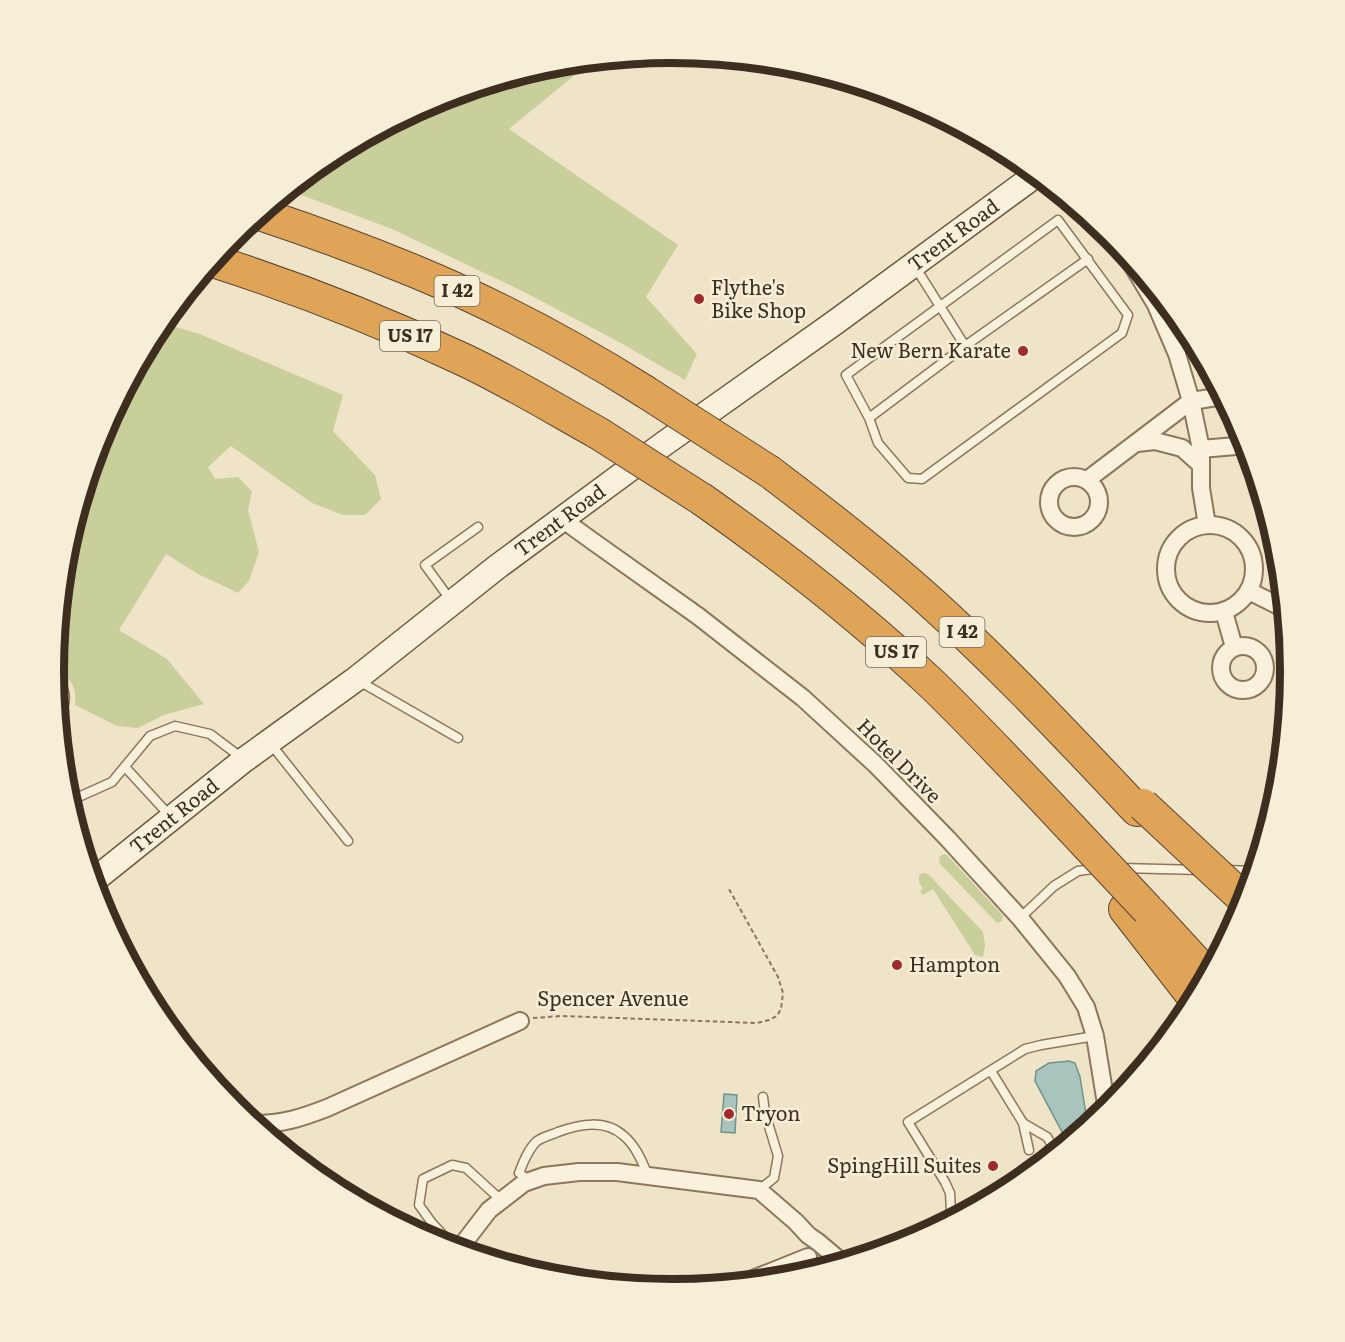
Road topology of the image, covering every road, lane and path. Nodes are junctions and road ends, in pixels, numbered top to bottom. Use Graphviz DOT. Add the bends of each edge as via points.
graph roads {
  1 [pos="1030,180"];
  2 [pos="269,217"];
  3 [pos="1088,259"];
  4 [pos="221,264"];
  5 [pos="914,265"];
  6 [pos="1150,294"];
  7 [pos="940,307"];
  8 [pos="965,346"];
  9 [pos="1215,397"];
  10 [pos="1191,401"];
  11 [pos="869,418"];
  12 [pos="1136,443"];
  13 [pos="1237,447"];
  14 [pos="1201,456"];
  15 [pos="1087,480"];
  16 [pos="562,519"];
  17 [pos="1207,525"];
  18 [pos="478,527"];
  19 [pos="1249,591"];
  20 [pos="452,602"];
  21 [pos="1276,605"];
  22 [pos="1224,612"];
  23 [pos="1234,648"];
  24 [pos="356,679"];
  25 [pos="458,738"];
  26 [pos="270,743"];
  27 [pos="244,760"];
  28 [pos="125,767"];
  29 [pos="78,798"];
  30 [pos="172,818"];
  31 [pos="348,841"];
  32 [pos="1246,871"];
  33 [pos="100,875"];
  34 [pos="729,889"];
  35 [pos="1234,904"];
  36 [pos="1136,910"];
  37 [pos="1020,918"];
  38 [pos="1202,970"];
  39 [pos="1189,991"];
  40 [pos="520,1020"];
  41 [pos="1095,1036"];
  42 [pos="991,1071"];
  43 [pos="763,1097"];
  44 [pos="1105,1098"];
  45 [pos="1023,1123"];
  46 [pos="268,1124"];
  47 [pos="1052,1145"];
  48 [pos="1029,1150"];
  49 [pos="648,1175"];
  50 [pos="531,1181"];
  51 [pos="759,1190"];
  52 [pos="501,1200"];
  53 [pos="951,1211"];
  54 [pos="441,1233"];
  55 [pos="811,1237"];
  56 [pos="464,1242"];
  57 [pos="835,1257"];
  58 [pos="807,1263"];
  1 -- 5 [label="street, Trent Road"];
  2 -- 35 [label="highway, I 42, bridge" via="414,271 562,342 770,472 926,598 1002,669"];
  3 -- 7 [label="lane" via="1058,219"];
  3 -- 8 [label="lane"];
  3 -- 11 [label="lane" via="1128,315 1122,333 922,479 908,478 900,470 878,443"];
  4 -- 36 [label="highway, US 17, bridge" via="321,299 474,365 598,433 751,533 875,633 932,685 990,742"];
  5 -- 7 [label="lane"];
  5 -- 16 [label="street, Trent Road"];
  6 -- 10 [label="street" via="1178,354"];
  7 -- 8 [label="lane"];
  7 -- 11 [label="lane" via="846,375"];
  8 -- 11 [label="lane"];
  9 -- 10 [label="street"];
  10 -- 12 [label="street"];
  10 -- 14 [label="street"];
  12 -- 14 [label="street" via="1155,441"];
  12 -- 15 [label="street"];
  13 -- 14 [label="street"];
  14 -- 17 [label="street"];
  16 -- 20 [label="street, Trent Road"];
  16 -- 37 [label="street, Hotel Drive" via="698,616 803,698 876,765"];
  17 -- 19 [label="street" via="1221,526 1244,540 1254,565"];
  17 -- 22 [label="street" via="1192,528 1170,548 1166,578 1171,592 1194,611"];
  18 -- 20 [label="lane" via="425,565"];
  19 -- 21 [label="street"];
  19 -- 22 [label="street"];
  20 -- 24 [label="street, Trent Road"];
  22 -- 23 [label="street"];
  24 -- 25 [label="lane"];
  24 -- 26 [label="street, Trent Road"];
  26 -- 27 [label="street, Trent Road"];
  26 -- 31 [label="lane"];
  27 -- 28 [label="lane" via="210,734 175,726 150,736"];
  27 -- 30 [label="street, Trent Road"];
  28 -- 29 [label="lane" via="112,782"];
  28 -- 30 [label="lane"];
  30 -- 33 [label="street, Trent Road"];
  32 -- 37 [label="lane" via="1078,871 1054,886"];
  34 -- 40 [label="path, Spencer Avenue" via="778,976 783,1003 777,1016 757,1023 561,1016"];
  36 -- 38 [label="highway, US 17"];
  36 -- 39 [label="highway"];
  37 -- 41 [label="street, Hotel Drive" via="1066,975 1086,1007"];
  40 -- 46 [label="street, Spencer Avenue" via="327,1108"];
  41 -- 42 [label="lane" via="1025,1049"];
  41 -- 44 [label="street, Hotel Drive"];
  42 -- 45 [label="lane"];
  42 -- 53 [label="lane" via="908,1122 945,1182"];
  43 -- 51 [label="lane" via="778,1156 774,1178"];
  45 -- 47 [label="lane" via="1047,1137"];
  45 -- 48 [label="lane"];
  49 -- 50 [label="street" via="579,1172"];
  49 -- 50 [label="lane" via="624,1135 591,1124 536,1142 519,1173"];
  49 -- 51 [label="street"];
  50 -- 52 [label="street"];
  51 -- 55 [label="street"];
  52 -- 54 [label="lane" via="466,1168 452,1165 423,1179 419,1204"];
  52 -- 56 [label="street"];
  55 -- 57 [label="street"];
  55 -- 58 [label="street"];
}
